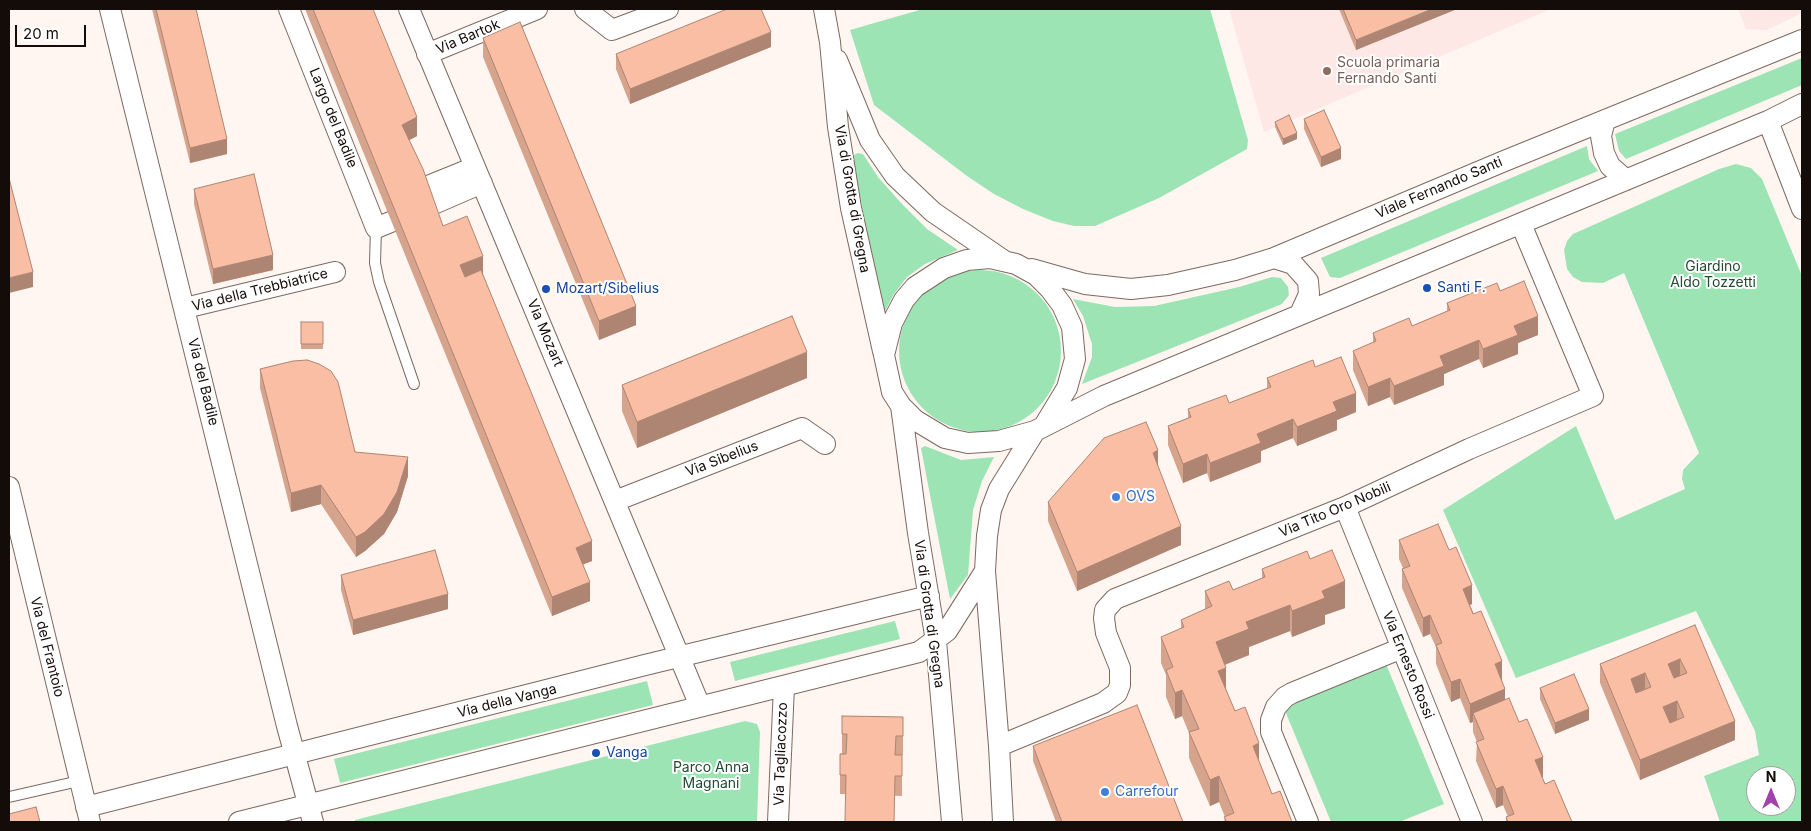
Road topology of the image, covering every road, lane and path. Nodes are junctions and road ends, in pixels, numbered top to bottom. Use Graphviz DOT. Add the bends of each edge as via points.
graph roads {
  1 [pos="110,9"];
  2 [pos="290,9"];
  3 [pos="409,9"];
  4 [pos="537,9"];
  5 [pos="585,9"];
  6 [pos="668,9"];
  7 [pos="829,12"];
  8 [pos="1802,40"];
  9 [pos="830,42"];
  10 [pos="427,54"];
  11 [pos="1802,104"];
  12 [pos="1605,120"];
  13 [pos="1768,121"];
  14 [pos="479,175"];
  15 [pos="1626,180"];
  16 [pos="426,197"];
  17 [pos="1802,209"];
  18 [pos="381,215"];
  19 [pos="1521,224"];
  20 [pos="1274,258"];
  21 [pos="1010,262"];
  22 [pos="335,272"];
  23 [pos="185,308"];
  24 [pos="1300,314"];
  25 [pos="884,355"];
  26 [pos="414,384"];
  27 [pos="901,406"];
  28 [pos="1040,429"];
  29 [pos="826,444"];
  30 [pos="9,486"];
  31 [pos="615,501"];
  32 [pos="1345,507"];
  33 [pos="985,571"];
  34 [pos="929,596"];
  35 [pos="936,641"];
  36 [pos="1402,648"];
  37 [pos="680,656"];
  38 [pos="784,686"];
  39 [pos="700,706"];
  40 [pos="999,746"];
  41 [pos="295,755"];
  42 [pos="79,781"];
  43 [pos="9,797"];
  44 [pos="311,814"];
  45 [pos="88,815"];
  46 [pos="239,822"];
  47 [pos="778,822"];
  48 [pos="952,822"];
  49 [pos="1003,822"];
  50 [pos="1308,822"];
  51 [pos="1472,822"];
  1 -- 23 [label="street, Via del Badile"];
  2 -- 18 [label="street, Largo del Badile"];
  3 -- 10 [label="street, Via Mozart"];
  4 -- 10 [label="street, Via Bartok"];
  5 -- 6 [label="street" via="612,30"];
  7 -- 9 [label="street, Via di Grotta di Gregna"];
  8 -- 12 [label="street, Viale Fernando Santi"];
  9 -- 21 [label="street, Via di Grotta di Gregna" via="870,140 891,171 933,212"];
  9 -- 25 [label="street, Via di Grotta di Gregna" via="838,127 851,208"];
  10 -- 14 [label="street, Via Mozart"];
  11 -- 13 [label="street"];
  12 -- 15 [label="street" via="1601,136 1604,153 1610,166"];
  12 -- 20 [label="street, Viale Fernando Santi"];
  13 -- 15 [label="street"];
  13 -- 17 [label="street"];
  14 -- 16 [label="street"];
  14 -- 31 [label="street, Via Mozart"];
  15 -- 19 [label="street"];
  18 -- 26 [label="lane" via="376,263 379,282"];
  19 -- 24 [label="street"];
  19 -- 32 [label="street, Via Tito Oro Nobili" via="1593,396"];
  20 -- 21 [label="street, Viale Fernando Santi" via="1203,279 1139,288 1084,284"];
  20 -- 24 [label="street" via="1293,264 1308,281 1309,294"];
  21 -- 25 [label="street" via="977,258 957,263 922,281 908,294 892,323"];
  21 -- 28 [label="street" via="1036,275 1050,288 1072,327 1075,358 1071,374 1062,398"];
  22 -- 23 [label="street, Via della Trebbiatrice"];
  23 -- 41 [label="street, Via del Badile"];
  24 -- 28 [label="street" via="1095,400"];
  25 -- 27 [label="street, Via di Grotta di Gregna" via="889,385"];
  27 -- 28 [label="street" via="925,427 955,441 990,443"];
  27 -- 34 [label="street, Via di Grotta di Gregna"];
  28 -- 33 [label="street" via="1005,477 994,499"];
  29 -- 31 [label="street, Via Sibelius" via="802,428"];
  30 -- 42 [label="street, Via del Frantoio"];
  31 -- 37 [label="street, Via Mozart"];
  32 -- 36 [label="street, Via Ernesto Rossi"];
  32 -- 40 [label="street, Via Tito Oro Nobili" via="1115,599 1105,610 1104,618 1106,633 1120,668 1117,693"];
  33 -- 35 [label="street" via="956,619"];
  33 -- 40 [label="street"];
  34 -- 35 [label="street, Via di Grotta di Gregna"];
  34 -- 37 [label="street, Via della Vanga"];
  35 -- 38 [label="street" via="913,654"];
  35 -- 48 [label="street, Via di Grotta di Gregna"];
  36 -- 50 [label="street" via="1292,693 1276,707 1271,732"];
  36 -- 51 [label="street, Via Ernesto Rossi"];
  37 -- 39 [label="street, Via Mozart"];
  37 -- 41 [label="street, Via della Vanga"];
  38 -- 39 [label="street"];
  38 -- 47 [label="street, Via Tagliacozzo"];
  39 -- 44 [label="street"];
  40 -- 49 [label="street"];
  41 -- 44 [label="street, Via del Badile"];
  41 -- 45 [label="street, Via della Vanga"];
  42 -- 43 [label="lane"];
  42 -- 45 [label="street, Via del Frantoio"];
  44 -- 46 [label="street"];
}
